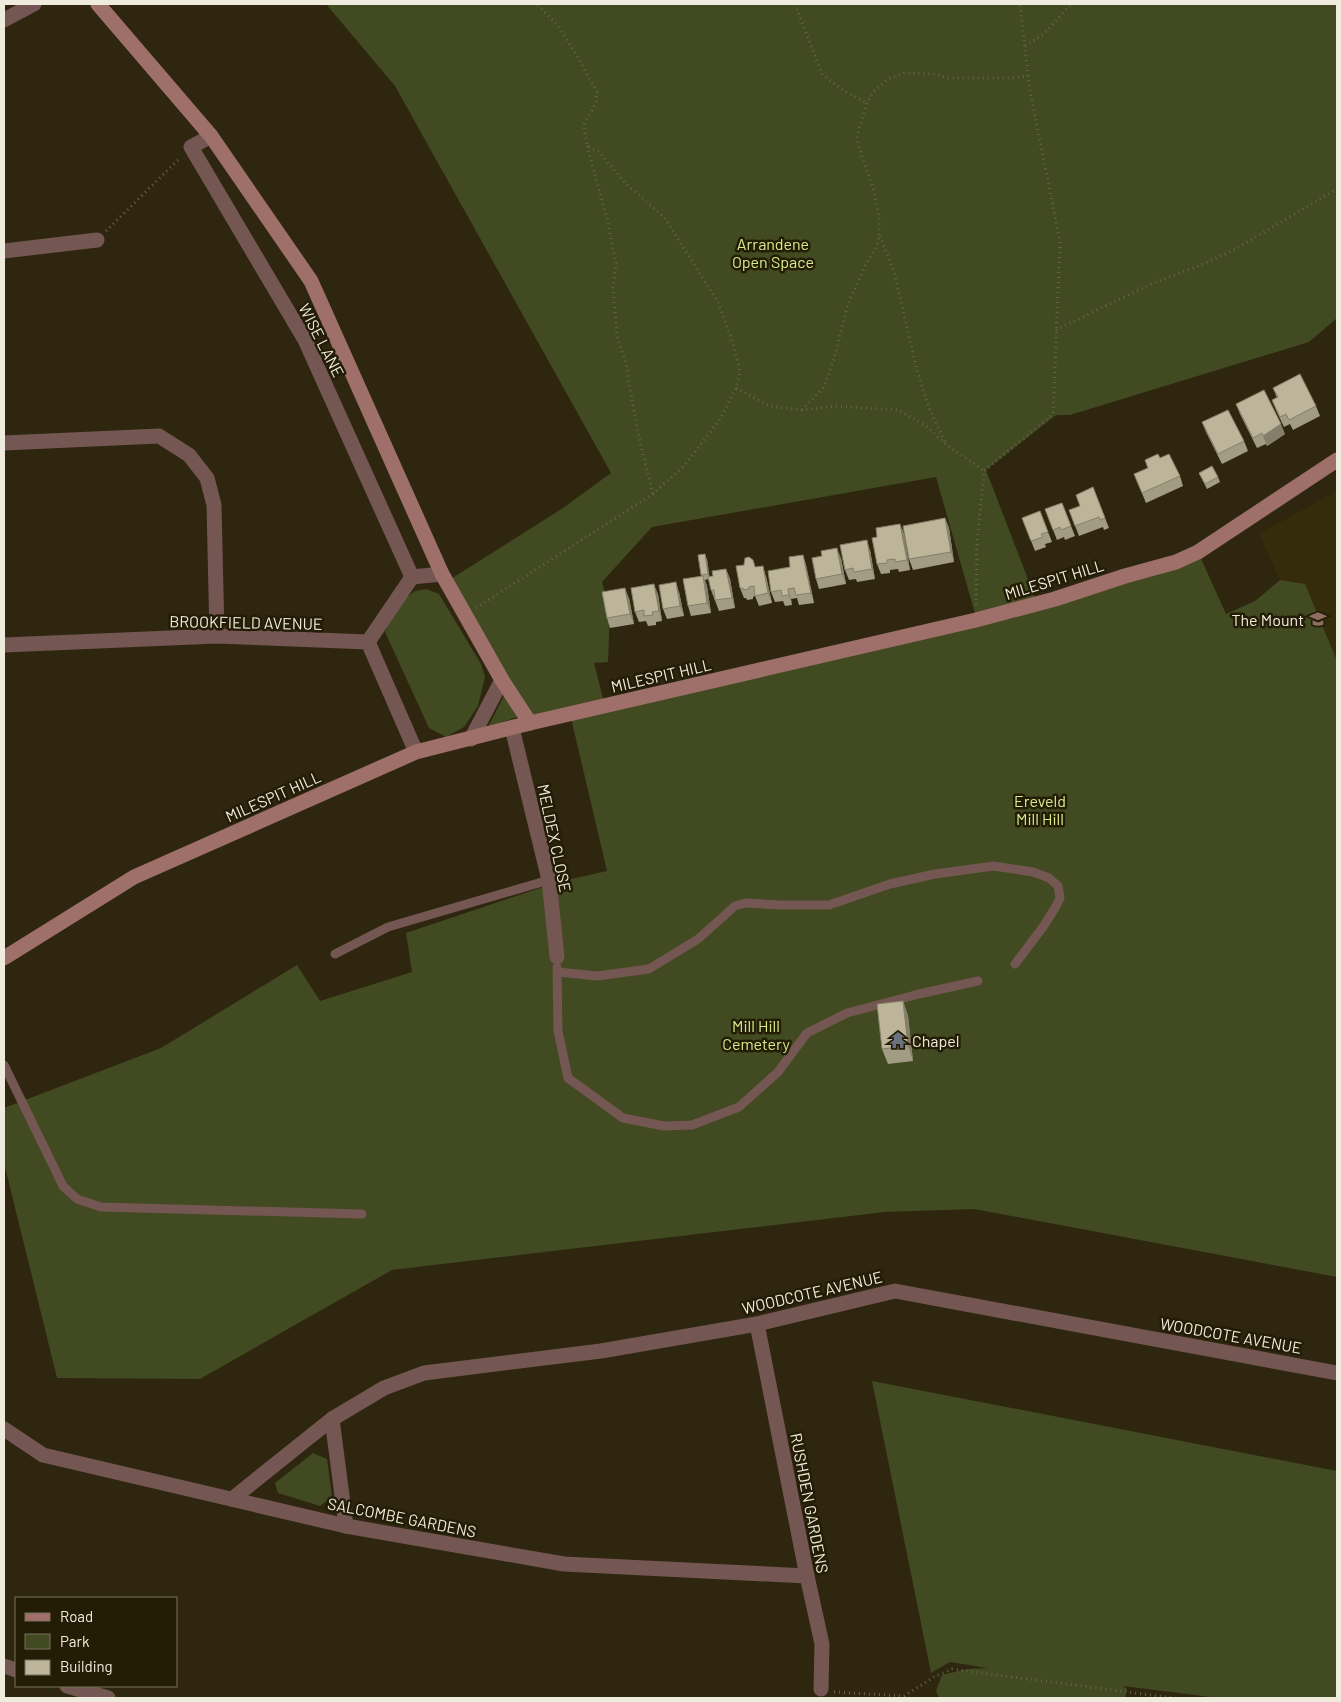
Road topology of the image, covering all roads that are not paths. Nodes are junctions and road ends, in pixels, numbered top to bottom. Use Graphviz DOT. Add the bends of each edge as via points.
graph roads {
  1 [pos="34,4"];
  2 [pos="98,4"];
  3 [pos="4,20"];
  4 [pos="211,136"];
  5 [pos="96,240"];
  6 [pos="4,251"];
  7 [pos="4,443"];
  8 [pos="1337,460"];
  9 [pos="442,574"];
  10 [pos="412,578"];
  11 [pos="217,636"];
  12 [pos="368,642"];
  13 [pos="4,645"];
  14 [pos="502,680"];
  15 [pos="530,723"];
  16 [pos="512,728"];
  17 [pos="471,738"];
  18 [pos="416,752"];
  19 [pos="550,880"];
  20 [pos="335,954"];
  21 [pos="4,958"];
  22 [pos="557,964"];
  23 [pos="1015,964"];
  24 [pos="978,981"];
  25 [pos="4,1065"];
  26 [pos="362,1214"];
  27 [pos="757,1324"];
  28 [pos="1337,1373"];
  29 [pos="332,1419"];
  30 [pos="4,1429"];
  31 [pos="232,1499"];
  32 [pos="346,1526"];
  33 [pos="807,1576"];
  34 [pos="70,1687"];
  35 [pos="821,1690"];
  36 [pos="108,1698"];
  1 -- 3 [label="street"];
  2 -- 4 [label="street, WISE LANE"];
  4 -- 9 [label="street, WISE LANE" via="311,281"];
  4 -- 10 [label="street, WISE LANE" via="191,147 305,340"];
  5 -- 6 [label="street"];
  7 -- 11 [label="street" via="159,436 189,455 207,478 214,504"];
  8 -- 15 [label="street, MILESPIT HILL" via="1198,552 1176,562 976,620"];
  9 -- 10 [label="street"];
  9 -- 14 [label="street, WISE LANE"];
  10 -- 12 [label="street"];
  11 -- 12 [label="street, BROOKFIELD AVENUE"];
  11 -- 13 [label="street, BROOKFIELD AVENUE"];
  12 -- 18 [label="street"];
  14 -- 15 [label="street, WISE LANE"];
  14 -- 17 [label="street"];
  15 -- 16 [label="street, MILESPIT HILL"];
  16 -- 17 [label="street, MILESPIT HILL"];
  16 -- 19 [label="street, MELDEX CLOSE"];
  17 -- 18 [label="street, MILESPIT HILL"];
  18 -- 21 [label="street, MILESPIT HILL" via="134,877"];
  19 -- 20 [label="lane" via="388,927"];
  19 -- 22 [label="street, MELDEX CLOSE"];
  22 -- 23 [label="lane" via="597,976 649,969 698,939 735,906 745,903 829,905 890,884 994,866 1033,872 1049,878 1058,886 1060,898 1055,908"];
  22 -- 24 [label="lane" via="558,1031 568,1078 623,1118 664,1126 692,1125 739,1107 778,1072 807,1033 847,1013"];
  25 -- 26 [label="lane" via="63,1186 77,1199 101,1207"];
  27 -- 28 [label="street, WOODCOTE AVENUE" via="895,1291"];
  27 -- 29 [label="street, WOODCOTE AVENUE" via="602,1351 424,1373 384,1388"];
  27 -- 33 [label="street, RUSHDEN GARDENS"];
  29 -- 31 [label="street, WOODCOTE AVENUE"];
  29 -- 32 [label="street"];
  30 -- 31 [label="street, SALCOMBE GARDENS" via="43,1455"];
  31 -- 32 [label="street, SALCOMBE GARDENS"];
  32 -- 33 [label="street, SALCOMBE GARDENS" via="564,1564"];
  33 -- 35 [label="street, RUSHDEN GARDENS" via="822,1644"];
  34 -- 36 [label="street"];
}
